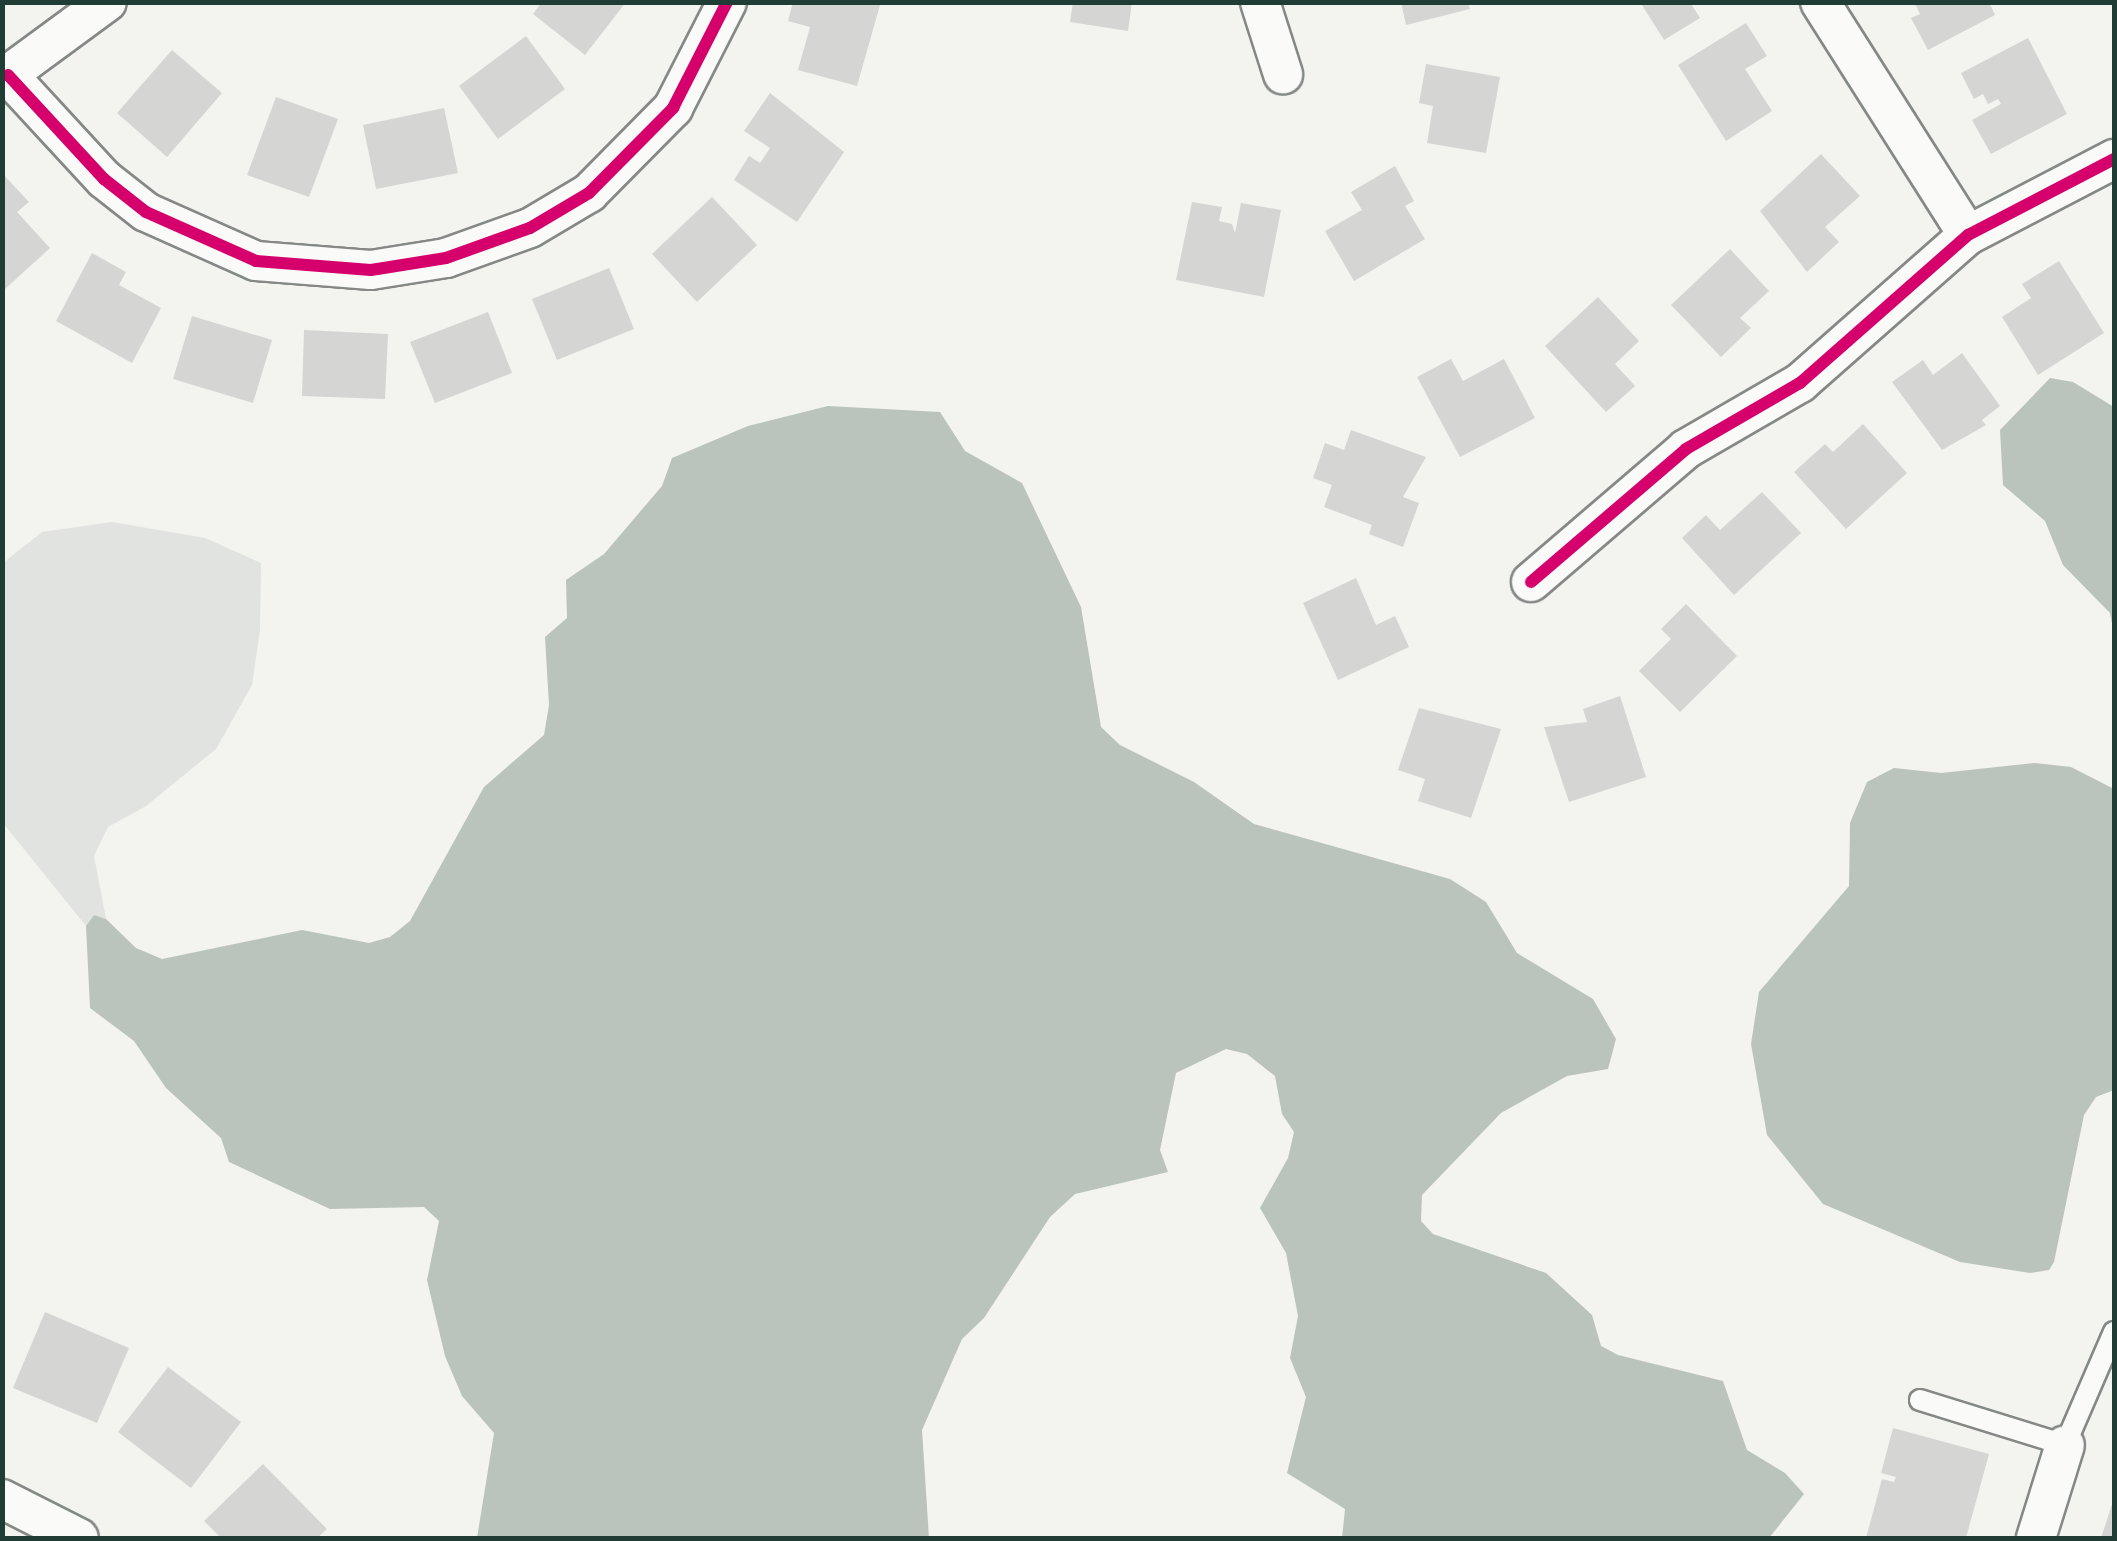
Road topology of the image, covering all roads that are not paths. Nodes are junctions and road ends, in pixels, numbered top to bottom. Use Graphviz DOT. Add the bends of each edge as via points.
graph roads {
  1 [pos="106,2"];
  2 [pos="726,2"];
  3 [pos="1260,2"];
  4 [pos="1820,2"];
  5 [pos="1283,74"];
  6 [pos="5,77"];
  7 [pos="2114,159"];
  8 [pos="1968,235"];
  9 [pos="1531,582"];
  10 [pos="2114,1332"];
  11 [pos="1920,1400"];
  12 [pos="2065,1446"];
  13 [pos="2,1498"];
  14 [pos="79,1538"];
  15 [pos="2036,1538"];
  1 -- 6 [label="street"];
  2 -- 6 [label="street" via="672,108 589,193 530,228 446,258 371,270 256,260 146,212 104,179"];
  3 -- 5 [label="street"];
  4 -- 8 [label="street"];
  7 -- 8 [label="street"];
  8 -- 9 [label="street" via="1800,383 1686,449"];
  10 -- 12 [label="lane"];
  11 -- 12 [label="lane"];
  12 -- 15 [label="street"];
  13 -- 14 [label="street"];
}
